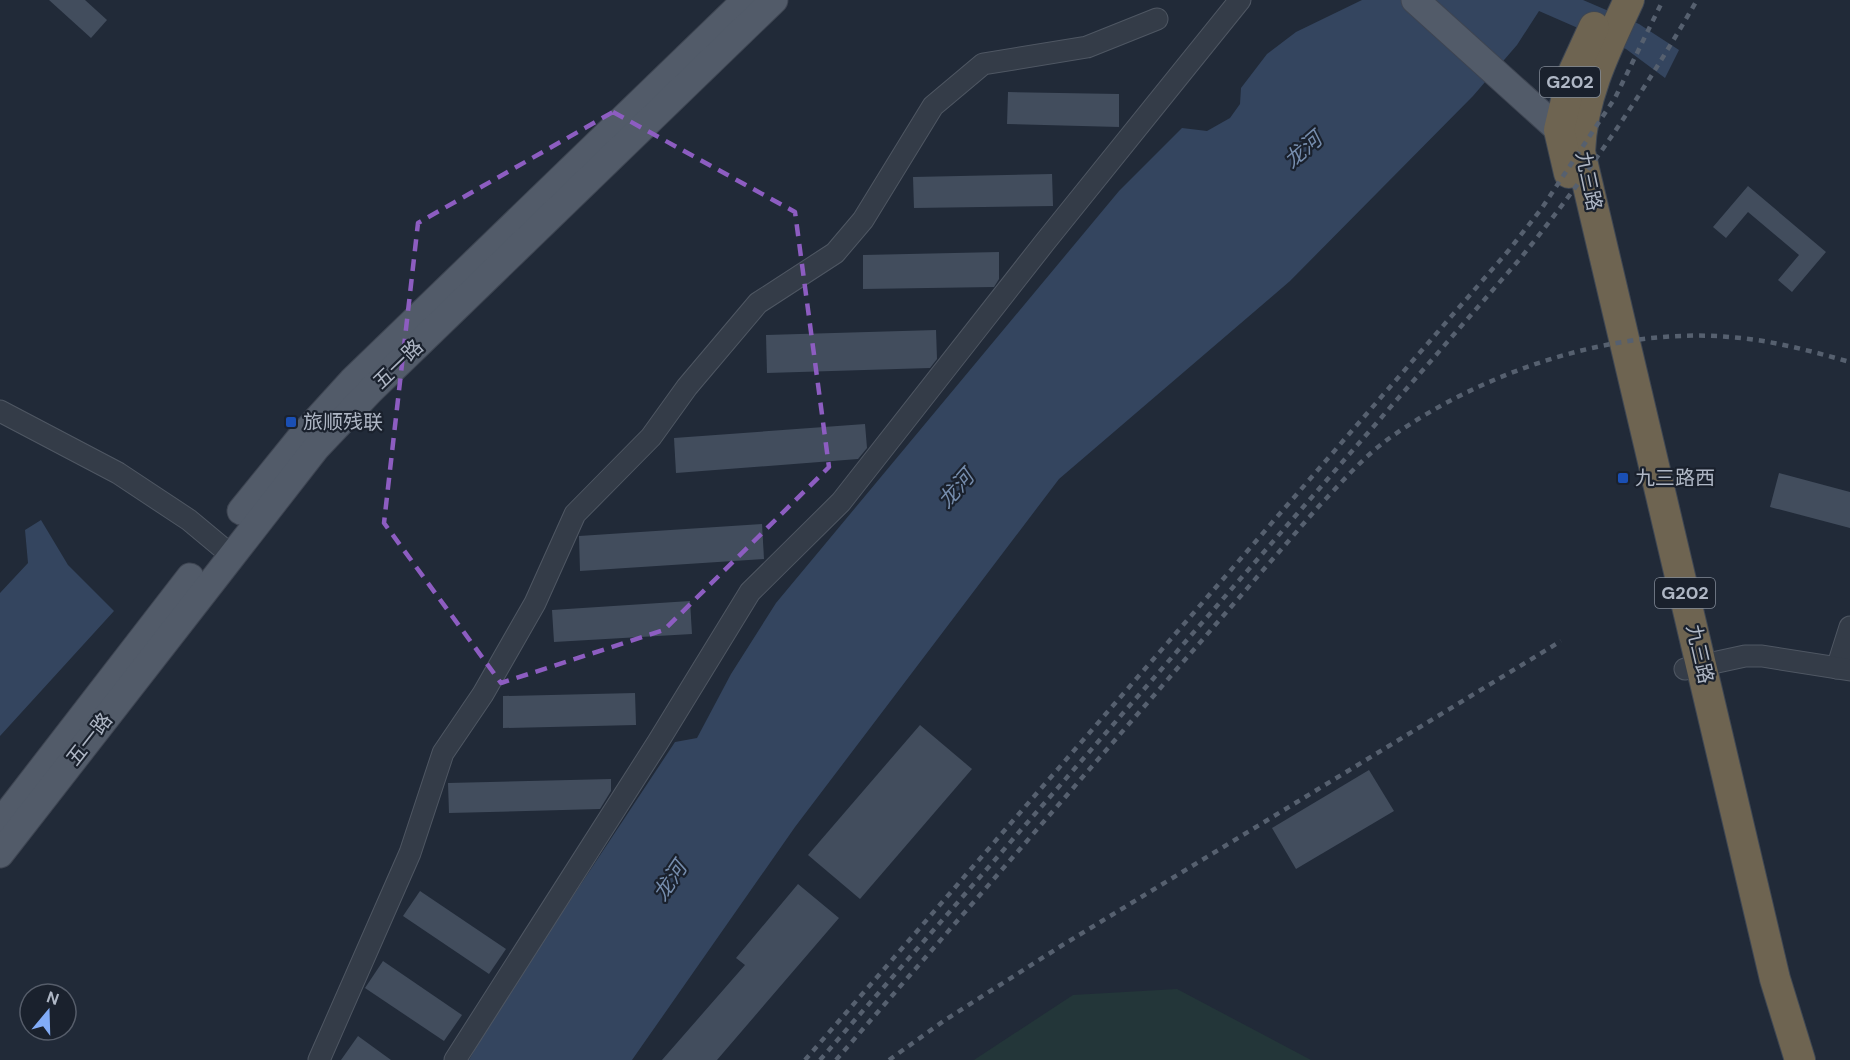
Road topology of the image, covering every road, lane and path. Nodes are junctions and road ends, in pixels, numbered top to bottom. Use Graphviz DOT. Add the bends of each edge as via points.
graph roads {
  1 [pos="746,0"];
  2 [pos="774,0"];
  3 [pos="1240,0"];
  4 [pos="1415,0"];
  5 [pos="1442,0"];
  6 [pos="1615,5"];
  7 [pos="1157,19"];
  8 [pos="1507,70"];
  9 [pos="1568,121"];
  10 [pos="0,411"];
  11 [pos="224,549"];
  12 [pos="1850,627"];
  13 [pos="1693,667"];
  14 [pos="1844,669"];
  15 [pos="0,823"];
  16 [pos="0,854"];
  17 [pos="319,1060"];
  18 [pos="454,1060"];
  19 [pos="1780,1060"];
  20 [pos="1800,1060"];
  1 -- 11 [label="main road, 五一路" via="352,381 301,437"];
  2 -- 11 [label="main road, 五一路" via="371,390"];
  3 -- 18 [label="street" via="841,502 750,592"];
  4 -- 8 [label="main road"];
  5 -- 8 [label="main road"];
  6 -- 9 [label="highway, G202" via="1599,40 1592,83"];
  7 -- 17 [label="street" via="1087,47 983,64 933,106 863,220 835,252 758,303 687,387 651,437 575,514 535,603 483,694 442,753 410,853"];
  8 -- 9 [label="main road"];
  9 -- 13 [label="highway, 九三路 / G202" via="1580,152"];
  10 -- 11 [label="street" via="118,473"];
  11 -- 15 [label="main road, 五一路"];
  11 -- 16 [label="main road, 五一路"];
  12 -- 14 [label="street"];
  13 -- 14 [label="street" via="1762,656"];
  13 -- 19 [label="highway, 九三路 / G202" via="1758,981"];
  13 -- 20 [label="highway, 九三路 / G202"];
}
